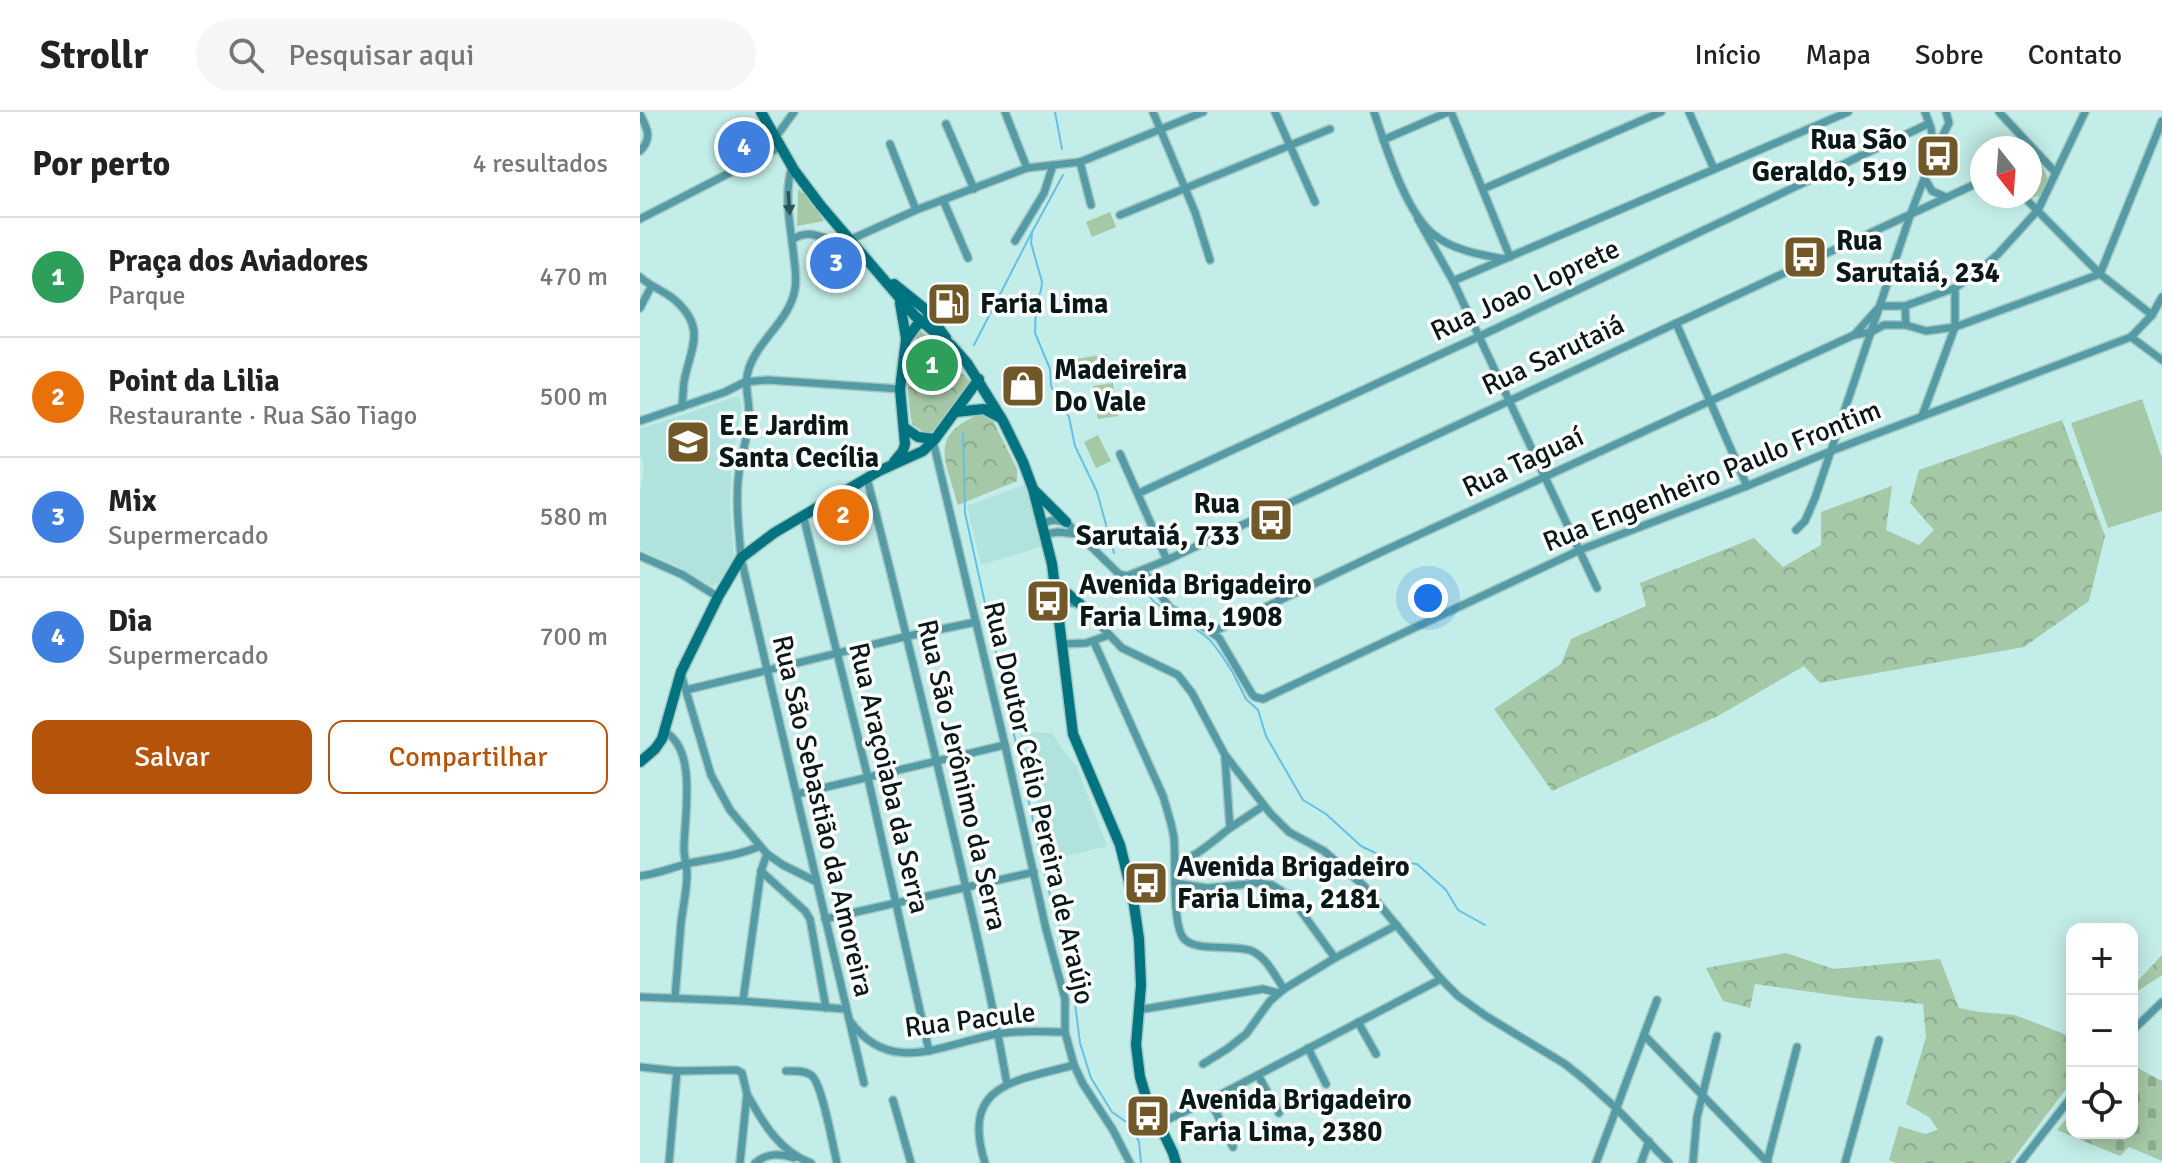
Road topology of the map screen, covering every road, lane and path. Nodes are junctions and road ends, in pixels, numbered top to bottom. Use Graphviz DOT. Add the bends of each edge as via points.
graph roads {
  1 [pos="761,112"];
  2 [pos="794,112"];
  3 [pos="1005,112"];
  4 [pos="1153,112"];
  5 [pos="1203,112"];
  6 [pos="1275,112"];
  7 [pos="1374,112"];
  8 [pos="1449,112"];
  9 [pos="1661,112"];
  10 [pos="1689,112"];
  11 [pos="1848,112"];
  12 [pos="1999,112"];
  13 [pos="2085,112"];
  14 [pos="640,114"];
  15 [pos="1949,114"];
  16 [pos="2007,116"];
  17 [pos="1928,119"];
  18 [pos="2162,121"];
  19 [pos="946,124"];
  20 [pos="1946,127"];
  21 [pos="1330,129"];
  22 [pos="1161,131"];
  23 [pos="2021,136"];
  24 [pos="1383,140"];
  25 [pos="778,142"];
  26 [pos="890,144"];
  27 [pos="1290,146"];
  28 [pos="640,151"];
  29 [pos="1934,153"];
  30 [pos="2042,160"];
  31 [pos="1080,162"];
  32 [pos="1053,165"];
  33 [pos="792,167"];
  34 [pos="1027,168"];
  35 [pos="1714,169"];
  36 [pos="2055,172"];
  37 [pos="1925,179"];
  38 [pos="1970,186"];
  39 [pos="1185,188"];
  40 [pos="974,189"];
  41 [pos="1483,189"];
  42 [pos="1946,197"];
  43 [pos="943,200"];
  44 [pos="1315,202"];
  45 [pos="1091,205"];
  46 [pos="916,210"];
  47 [pos="2038,210"];
  48 [pos="1911,213"];
  49 [pos="1120,215"];
  50 [pos="640,219"];
  51 [pos="1418,219"];
  52 [pos="841,230"];
  53 [pos="828,239"];
  54 [pos="792,240"];
  55 [pos="849,240"];
  56 [pos="1015,241"];
  57 [pos="968,258"];
  58 [pos="1508,258"];
  59 [pos="1210,260"];
  60 [pos="2100,274"];
  61 [pos="640,277"];
  62 [pos="885,279"];
  63 [pos="1453,281"];
  64 [pos="651,287"];
  65 [pos="1955,288"];
  66 [pos="896,294"];
  67 [pos="2162,297"];
  68 [pos="1880,306"];
  69 [pos="1905,306"];
  70 [pos="640,308"];
  71 [pos="2152,315"];
  72 [pos="927,320"];
  73 [pos="1676,323"];
  74 [pos="1906,325"];
  75 [pos="1955,327"];
  76 [pos="1871,332"];
  77 [pos="1854,335"];
  78 [pos="1478,337"];
  79 [pos="2131,337"];
  80 [pos="906,340"];
  81 [pos="2162,360"];
  82 [pos="979,379"];
  83 [pos="745,382"];
  84 [pos="900,389"];
  85 [pos="1509,400"];
  86 [pos="1709,401"];
  87 [pos="682,407"];
  88 [pos="955,412"];
  89 [pos="1922,416"];
  90 [pos="640,421"];
  91 [pos="1003,421"];
  92 [pos="905,428"];
  93 [pos="934,440"];
  94 [pos="1831,451"];
  95 [pos="1120,454"];
  96 [pos="892,464"];
  97 [pos="1546,476"];
  98 [pos="867,478"];
  99 [pos="1747,486"];
  100 [pos="1033,489"];
  101 [pos="1139,493"];
  102 [pos="803,515"];
  103 [pos="1066,522"];
  104 [pos="1044,529"];
  105 [pos="1796,530"];
  106 [pos="1077,534"];
  107 [pos="1580,550"];
  108 [pos="640,556"];
  109 [pos="741,558"];
  110 [pos="1167,560"];
  111 [pos="1143,570"];
  112 [pos="1055,583"];
  113 [pos="1597,588"];
  114 [pos="718,597"];
  115 [pos="1058,601"];
  116 [pos="1080,604"];
  117 [pos="976,622"];
  118 [pos="1213,632"];
  119 [pos="1109,635"];
  120 [pos="908,636"];
  121 [pos="1094,642"];
  122 [pos="1062,644"];
  123 [pos="837,653"];
  124 [pos="767,670"];
  125 [pos="681,672"];
  126 [pos="686,690"];
  127 [pos="665,732"];
  128 [pos="1005,745"];
  129 [pos="1225,755"];
  130 [pos="936,761"];
  131 [pos="640,762"];
  132 [pos="868,778"];
  133 [pos="797,794"];
  134 [pos="1263,806"];
  135 [pos="1230,828"];
  136 [pos="760,846"];
  137 [pos="767,854"];
  138 [pos="686,864"];
  139 [pos="1175,864"];
  140 [pos="761,871"];
  141 [pos="1034,872"];
  142 [pos="640,876"];
  143 [pos="815,881"];
  144 [pos="1175,883"];
  145 [pos="966,887"];
  146 [pos="896,903"];
  147 [pos="825,919"];
  148 [pos="1397,925"];
  149 [pos="1335,958"];
  150 [pos="1441,979"];
  151 [pos="1281,991"];
  152 [pos="640,997"];
  153 [pos="675,998"];
  154 [pos="1657,1000"];
  155 [pos="743,1001"];
  156 [pos="2162,1002"];
  157 [pos="826,1008"];
  158 [pos="1138,1010"];
  159 [pos="846,1013"];
  160 [pos="1358,1022"];
  161 [pos="2138,1025"];
  162 [pos="1065,1032"];
  163 [pos="998,1034"];
  164 [pos="1644,1035"];
  165 [pos="1717,1036"];
  166 [pos="1879,1040"];
  167 [pos="1797,1047"];
  168 [pos="1308,1048"];
  169 [pos="929,1051"];
  170 [pos="1376,1054"];
  171 [pos="1203,1064"];
  172 [pos="1074,1065"];
  173 [pos="640,1067"];
  174 [pos="677,1071"];
  175 [pos="786,1071"];
  176 [pos="1258,1075"];
  177 [pos="864,1083"];
  178 [pos="1007,1084"];
  179 [pos="1326,1084"];
  180 [pos="747,1094"];
  181 [pos="1701,1095"];
  182 [pos="893,1100"];
  183 [pos="1210,1100"];
  184 [pos="2066,1104"];
  185 [pos="1616,1108"];
  186 [pos="1279,1113"];
  187 [pos="1158,1124"];
  188 [pos="1649,1141"];
  189 [pos="1233,1147"];
  190 [pos="741,1159"];
  191 [pos="763,1160"];
  192 [pos="807,1162"];
  193 [pos="1767,1162"];
  194 [pos="2022,1162"];
  195 [pos="669,1163"];
  196 [pos="755,1163"];
  197 [pos="837,1163"];
  198 [pos="911,1163"];
  199 [pos="985,1163"];
  200 [pos="1117,1163"];
  201 [pos="1130,1163"];
  202 [pos="1176,1163"];
  203 [pos="1596,1163"];
  204 [pos="1641,1163"];
  205 [pos="1669,1163"];
  206 [pos="1693,1163"];
  207 [pos="1845,1163"];
  1 -- 25 [label="main road"];
  2 -- 25 [label="street"];
  3 -- 34 [label="street"];
  4 -- 22 [label="street"];
  5 -- 22 [label="street"];
  6 -- 27 [label="street"];
  7 -- 24 [label="street"];
  8 -- 24 [label="street"];
  8 -- 41 [label="street"];
  9 -- 41 [label="street"];
  10 -- 35 [label="street"];
  11 -- 35 [label="street"];
  12 -- 16 [label="street"];
  13 -- 36 [label="street"];
  14 -- 28 [label="street" via="649,133"];
  15 -- 20 [label="street"];
  16 -- 23 [label="street"];
  17 -- 20 [label="street" via="1940,130"];
  17 -- 29 [label="street"];
  17 -- 78 [label="street, Rua Joao Loprete"];
  18 -- 60 [label="street"];
  19 -- 40 [label="street"];
  20 -- 29 [label="street"];
  21 -- 27 [label="street"];
  22 -- 31 [label="street"];
  22 -- 39 [label="street"];
  24 -- 51 [label="street"];
  25 -- 33 [label="main road"];
  25 -- 50 [label="street"];
  26 -- 46 [label="street"];
  27 -- 39 [label="street"];
  27 -- 44 [label="street"];
  29 -- 37 [label="street"];
  30 -- 36 [label="street"];
  31 -- 32 [label="street"];
  31 -- 45 [label="street"];
  32 -- 34 [label="street"];
  32 -- 56 [label="street" via="1044,193"];
  33 -- 52 [label="main road"];
  33 -- 54 [label="street, one-way" via="787,197"];
  34 -- 40 [label="street"];
  35 -- 58 [label="street"];
  36 -- 47 [label="street"];
  37 -- 42 [label="street" via="1932,191"];
  37 -- 48 [label="street"];
  38 -- 42 [label="street, Rua Sarutaiá"];
  39 -- 49 [label="street"];
  39 -- 59 [label="street"];
  40 -- 43 [label="street"];
  41 -- 58 [label="street"];
  42 -- 48 [label="street, Rua Sarutaiá"];
  43 -- 46 [label="street"];
  43 -- 57 [label="street"];
  46 -- 55 [label="street"];
  47 -- 60 [label="street"];
  47 -- 65 [label="street" via="1998,254"];
  48 -- 68 [label="street"];
  48 -- 73 [label="street, Rua Sarutaiá"];
  51 -- 58 [label="street" via="1444,241"];
  51 -- 63 [label="street"];
  52 -- 53 [label="street"];
  52 -- 55 [label="main road"];
  53 -- 54 [label="street" via="806,233"];
  53 -- 55 [label="street"];
  54 -- 83 [label="street" via="795,293 754,357"];
  55 -- 62 [label="main road"];
  58 -- 63 [label="street"];
  60 -- 71 [label="street"];
  60 -- 75 [label="street, Rua Taguaí"];
  61 -- 64 [label="street"];
  62 -- 66 [label="main road"];
  62 -- 72 [label="main road" via="907,293"];
  63 -- 78 [label="street"];
  64 -- 70 [label="street"];
  64 -- 87 [label="street" via="685,310 694,330"];
  65 -- 69 [label="street"];
  65 -- 75 [label="street"];
  66 -- 72 [label="main road"];
  66 -- 80 [label="main road"];
  67 -- 71 [label="street, Rua Engenheiro Paulo Frontim"];
  68 -- 69 [label="street"];
  68 -- 76 [label="street"];
  68 -- 77 [label="street, Rua Taguaí"];
  69 -- 74 [label="street"];
  71 -- 79 [label="street, Rua Engenheiro Paulo Frontim"];
  72 -- 80 [label="main road"];
  72 -- 82 [label="main road"];
  73 -- 85 [label="street, Rua Sarutaiá"];
  73 -- 86 [label="street"];
  74 -- 75 [label="street, Rua Taguaí" via="1926,331"];
  74 -- 76 [label="street, Rua Taguaí" via="1884,325"];
  75 -- 89 [label="street"];
  76 -- 77 [label="street, Rua Taguaí"];
  76 -- 94 [label="street"];
  77 -- 86 [label="street, Rua Taguaí"];
  78 -- 85 [label="street"];
  78 -- 101 [label="street, Rua Joao Loprete"];
  79 -- 81 [label="street"];
  79 -- 89 [label="street, Rua Engenheiro Paulo Frontim"];
  80 -- 84 [label="main road"];
  82 -- 88 [label="main road"];
  82 -- 91 [label="main road"];
  83 -- 84 [label="street"];
  83 -- 87 [label="street"];
  83 -- 109 [label="street, Rua São Sebastião da Amoreira" via="749,417 737,515"];
  84 -- 92 [label="main road"];
  85 -- 97 [label="street"];
  85 -- 110 [label="street, Rua Sarutaiá"];
  86 -- 97 [label="street, Rua Taguaí"];
  86 -- 99 [label="street"];
  87 -- 90 [label="street"];
  88 -- 91 [label="main road" via="984,409"];
  88 -- 93 [label="main road"];
  89 -- 94 [label="street, Rua Engenheiro Paulo Frontim"];
  91 -- 100 [label="main road"];
  92 -- 93 [label="main road"];
  92 -- 96 [label="main road" via="903,451"];
  93 -- 96 [label="main road" via="916,455"];
  93 -- 117 [label="street, Rua Doutor Célio Pereira de Araújo"];
  94 -- 99 [label="street, Rua Engenheiro Paulo Frontim"];
  94 -- 105 [label="street" via="1805,521"];
  95 -- 101 [label="street"];
  96 -- 98 [label="main road"];
  97 -- 107 [label="street"];
  97 -- 118 [label="street, Rua Taguaí"];
  98 -- 102 [label="main road"];
  98 -- 120 [label="street, Rua São Jerônimo da Serra"];
  99 -- 107 [label="street, Rua Engenheiro Paulo Frontim"];
  100 -- 103 [label="main road"];
  100 -- 104 [label="main road"];
  101 -- 110 [label="street"];
  102 -- 109 [label="main road"];
  102 -- 123 [label="street, Rua Araçoiaba da Serra"];
  103 -- 104 [label="street" via="1054,520"];
  103 -- 106 [label="street"];
  104 -- 106 [label="street"];
  104 -- 112 [label="main road"];
  106 -- 111 [label="street" via="1122,576"];
  107 -- 113 [label="street"];
  107 -- 118 [label="street, Rua Engenheiro Paulo Frontim" via="1270,696 1252,694"];
  108 -- 114 [label="street"];
  109 -- 114 [label="main road"];
  109 -- 124 [label="street, Rua São Sebastião da Amoreira"];
  110 -- 111 [label="street, Rua Sarutaiá"];
  111 -- 118 [label="street" via="1170,608"];
  112 -- 115 [label="main road"];
  112 -- 116 [label="main road"];
  114 -- 125 [label="main road"];
  115 -- 116 [label="street"];
  115 -- 122 [label="main road"];
  116 -- 119 [label="street"];
  117 -- 120 [label="street"];
  117 -- 128 [label="street, Rua Doutor Célio Pereira de Araújo"];
  119 -- 121 [label="street"];
  119 -- 129 [label="street" via="1130,653 1182,679"];
  120 -- 123 [label="street"];
  120 -- 130 [label="street, Rua São Jerônimo da Serra"];
  121 -- 122 [label="street"];
  121 -- 139 [label="street" via="1163,796"];
  122 -- 158 [label="main road" via="1073,734 1120,845 1133,898 1139,939"];
  123 -- 124 [label="street"];
  123 -- 132 [label="street, Rua Araçoiaba da Serra"];
  124 -- 126 [label="street"];
  124 -- 133 [label="street, Rua São Sebastião da Amoreira"];
  125 -- 126 [label="street"];
  125 -- 127 [label="main road"];
  126 -- 136 [label="street" via="711,775 730,810"];
  127 -- 131 [label="main road"];
  127 -- 138 [label="street" via="676,742 686,770"];
  128 -- 130 [label="street"];
  128 -- 141 [label="street, Rua Doutor Célio Pereira de Araújo"];
  129 -- 134 [label="street"];
  129 -- 135 [label="street"];
  130 -- 132 [label="street"];
  130 -- 145 [label="street, Rua São Jerônimo da Serra"];
  132 -- 133 [label="street"];
  132 -- 146 [label="street, Rua Araçoiaba da Serra"];
  133 -- 143 [label="street, Rua São Sebastião da Amoreira"];
  134 -- 135 [label="street"];
  134 -- 148 [label="street" via="1289,832 1324,851 1364,886"];
  135 -- 139 [label="street"];
  136 -- 137 [label="street"];
  136 -- 138 [label="street"];
  137 -- 140 [label="street"];
  137 -- 143 [label="street"];
  138 -- 142 [label="street"];
  138 -- 153 [label="street"];
  139 -- 144 [label="street"];
  140 -- 155 [label="street"];
  140 -- 157 [label="street" via="810,919"];
  141 -- 145 [label="street"];
  141 -- 162 [label="street, Rua Doutor Célio Pereira de Araújo" via="1065,999"];
  143 -- 147 [label="street, Rua São Sebastião da Amoreira"];
  144 -- 149 [label="street" via="1207,888 1272,885 1290,896"];
  144 -- 151 [label="street" via="1179,928 1187,942 1252,951 1265,961"];
  145 -- 146 [label="street"];
  145 -- 163 [label="street, Rua São Jerônimo da Serra"];
  146 -- 147 [label="street"];
  146 -- 169 [label="street, Rua Araçoiaba da Serra"];
  147 -- 159 [label="street, Rua São Sebastião da Amoreira"];
  148 -- 149 [label="street"];
  148 -- 150 [label="street"];
  149 -- 151 [label="street"];
  150 -- 160 [label="street"];
  150 -- 185 [label="street" via="1471,1006 1565,1064"];
  151 -- 158 [label="street" via="1263,989"];
  151 -- 171 [label="street" via="1246,1034"];
  152 -- 153 [label="street"];
  153 -- 155 [label="street"];
  154 -- 164 [label="street"];
  155 -- 157 [label="street"];
  156 -- 161 [label="street"];
  157 -- 159 [label="street"];
  158 -- 187 [label="main road" via="1140,1077"];
  159 -- 169 [label="street, Rua Pacule" via="867,1041 886,1050"];
  159 -- 177 [label="street, Rua São Sebastião da Amoreira"];
  160 -- 168 [label="street"];
  160 -- 170 [label="street"];
  162 -- 163 [label="street, Rua Pacule"];
  162 -- 172 [label="street, Rua Doutor Célio Pereira de Araújo"];
  163 -- 169 [label="street, Rua Pacule"];
  163 -- 178 [label="street, Rua São Jerônimo da Serra"];
  164 -- 181 [label="street"];
  164 -- 185 [label="street"];
  165 -- 181 [label="street"];
  166 -- 207 [label="street"];
  167 -- 193 [label="street"];
  168 -- 176 [label="street"];
  168 -- 179 [label="street"];
  172 -- 178 [label="street"];
  172 -- 201 [label="street, Rua Doutor Célio Pereira de Araújo"];
  173 -- 174 [label="street"];
  174 -- 180 [label="street" via="740,1071"];
  174 -- 195 [label="street"];
  175 -- 197 [label="street" via="803,1071 816,1079"];
  176 -- 183 [label="street"];
  176 -- 186 [label="street"];
  178 -- 199 [label="street" via="981,1110 979,1145"];
  180 -- 190 [label="street"];
  180 -- 192 [label="street" via="777,1140"];
  181 -- 193 [label="street"];
  181 -- 206 [label="street"];
  182 -- 198 [label="street"];
  183 -- 187 [label="street"];
  183 -- 189 [label="street"];
  184 -- 194 [label="street"];
  185 -- 188 [label="street"];
  185 -- 203 [label="street"];
  187 -- 202 [label="main road"];
  188 -- 204 [label="street"];
  188 -- 205 [label="street"];
  191 -- 192 [label="street" via="781,1154"];
  191 -- 196 [label="street"];
  200 -- 201 [label="street"];
}
